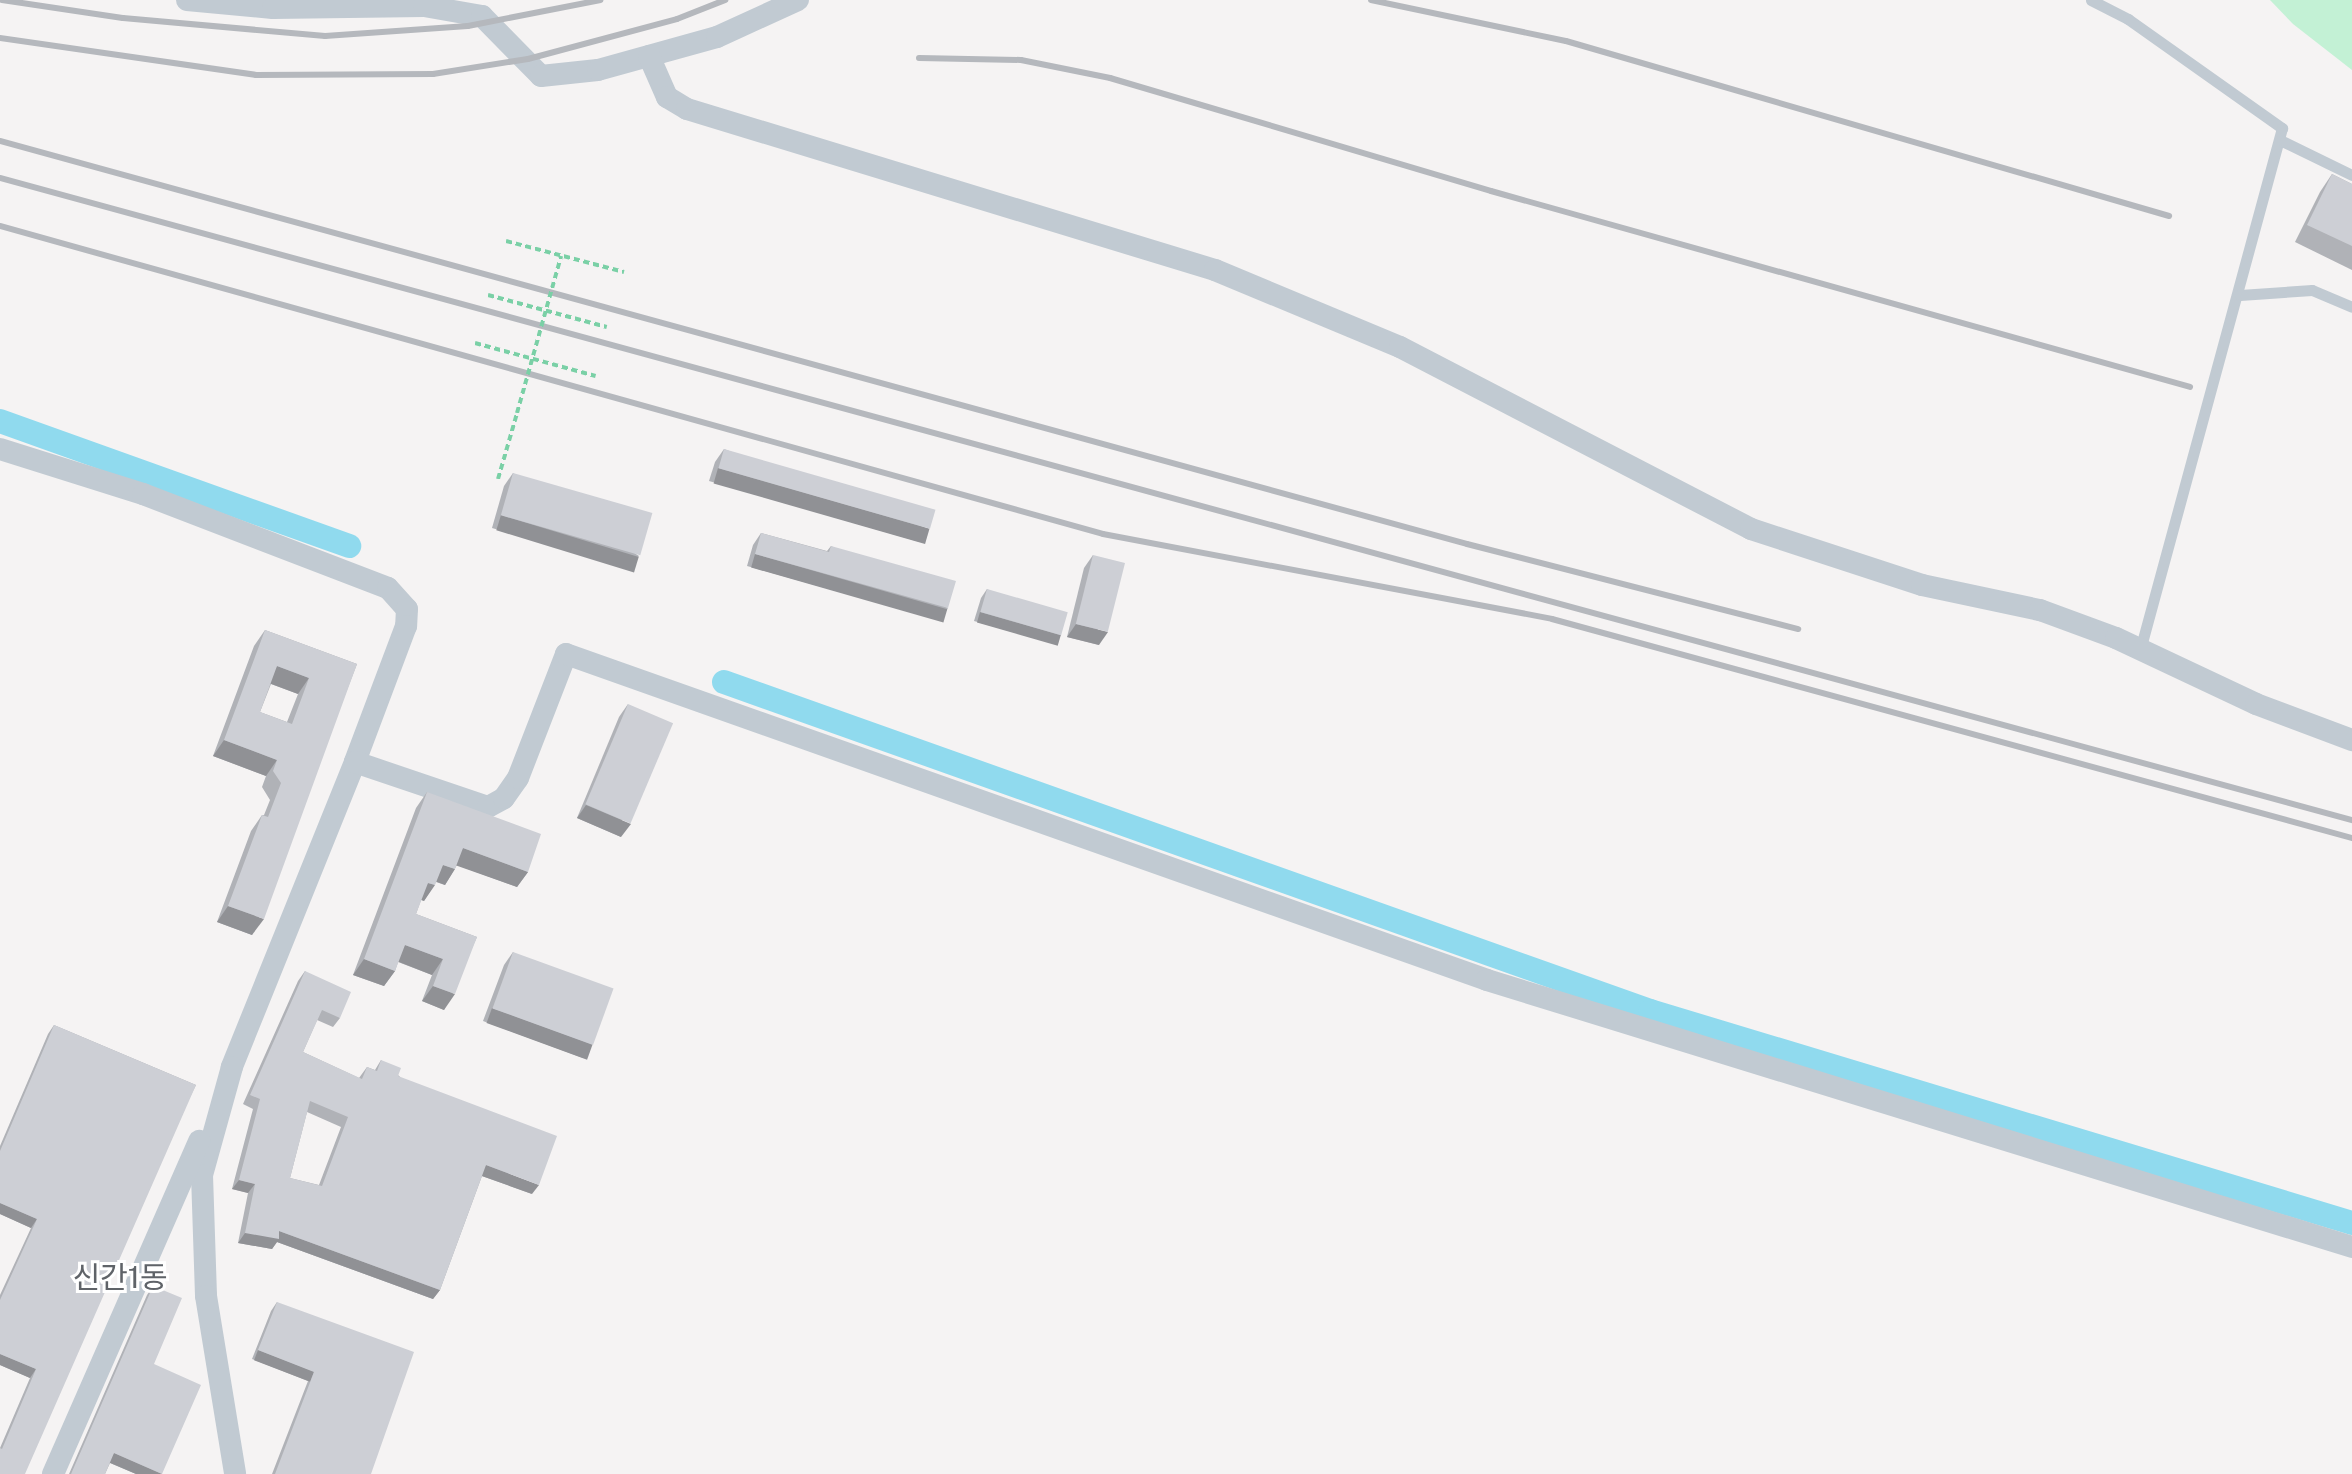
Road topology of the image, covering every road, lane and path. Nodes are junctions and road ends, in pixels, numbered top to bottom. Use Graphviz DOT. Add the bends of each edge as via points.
graph roads {
  1 [pos="187,0"];
  2 [pos="798,0"];
  3 [pos="2091,0"];
  4 [pos="649,56"];
  5 [pos="2282,141"];
  6 [pos="2352,175"];
  7 [pos="506,241"];
  8 [pos="561,256"];
  9 [pos="624,272"];
  10 [pos="488,295"];
  11 [pos="2240,295"];
  12 [pos="2352,307"];
  13 [pos="546,311"];
  14 [pos="607,327"];
  15 [pos="475,343"];
  16 [pos="532,358"];
  17 [pos="596,376"];
  18 [pos="0,449"];
  19 [pos="498,479"];
  20 [pos="2140,650"];
  21 [pos="2352,740"];
  22 [pos="355,762"];
  23 [pos="232,1067"];
  24 [pos="2352,1247"];
  25 [pos="53,1474"];
  26 [pos="235,1474"];
  1 -- 4 [label="street" via="273,8 424,6 482,16 541,76 598,70"];
  2 -- 4 [label="street" via="717,37"];
  3 -- 5 [label="lane" via="2277,120"];
  4 -- 20 [label="street" via="667,97 687,109 1215,270 1400,347 1751,529 1922,585 2040,610"];
  5 -- 6 [label="lane"];
  5 -- 11 [label="lane"];
  7 -- 8 [label="path"];
  8 -- 9 [label="path"];
  8 -- 13 [label="path, bridge"];
  10 -- 13 [label="path"];
  11 -- 12 [label="lane" via="2312,290"];
  11 -- 20 [label="lane"];
  13 -- 14 [label="path"];
  13 -- 16 [label="path, bridge"];
  15 -- 16 [label="path"];
  16 -- 17 [label="path"];
  16 -- 19 [label="path, bridge"];
  18 -- 22 [label="street" via="185,509 388,588 401,598 406,626"];
  20 -- 21 [label="street" via="2268,709"];
  22 -- 23 [label="street"];
  22 -- 24 [label="street" via="488,807 504,798 518,778 566,654 1487,980"];
  23 -- 25 [label="street"];
  23 -- 26 [label="street" via="209,1144 201,1207 207,1308"];
}
